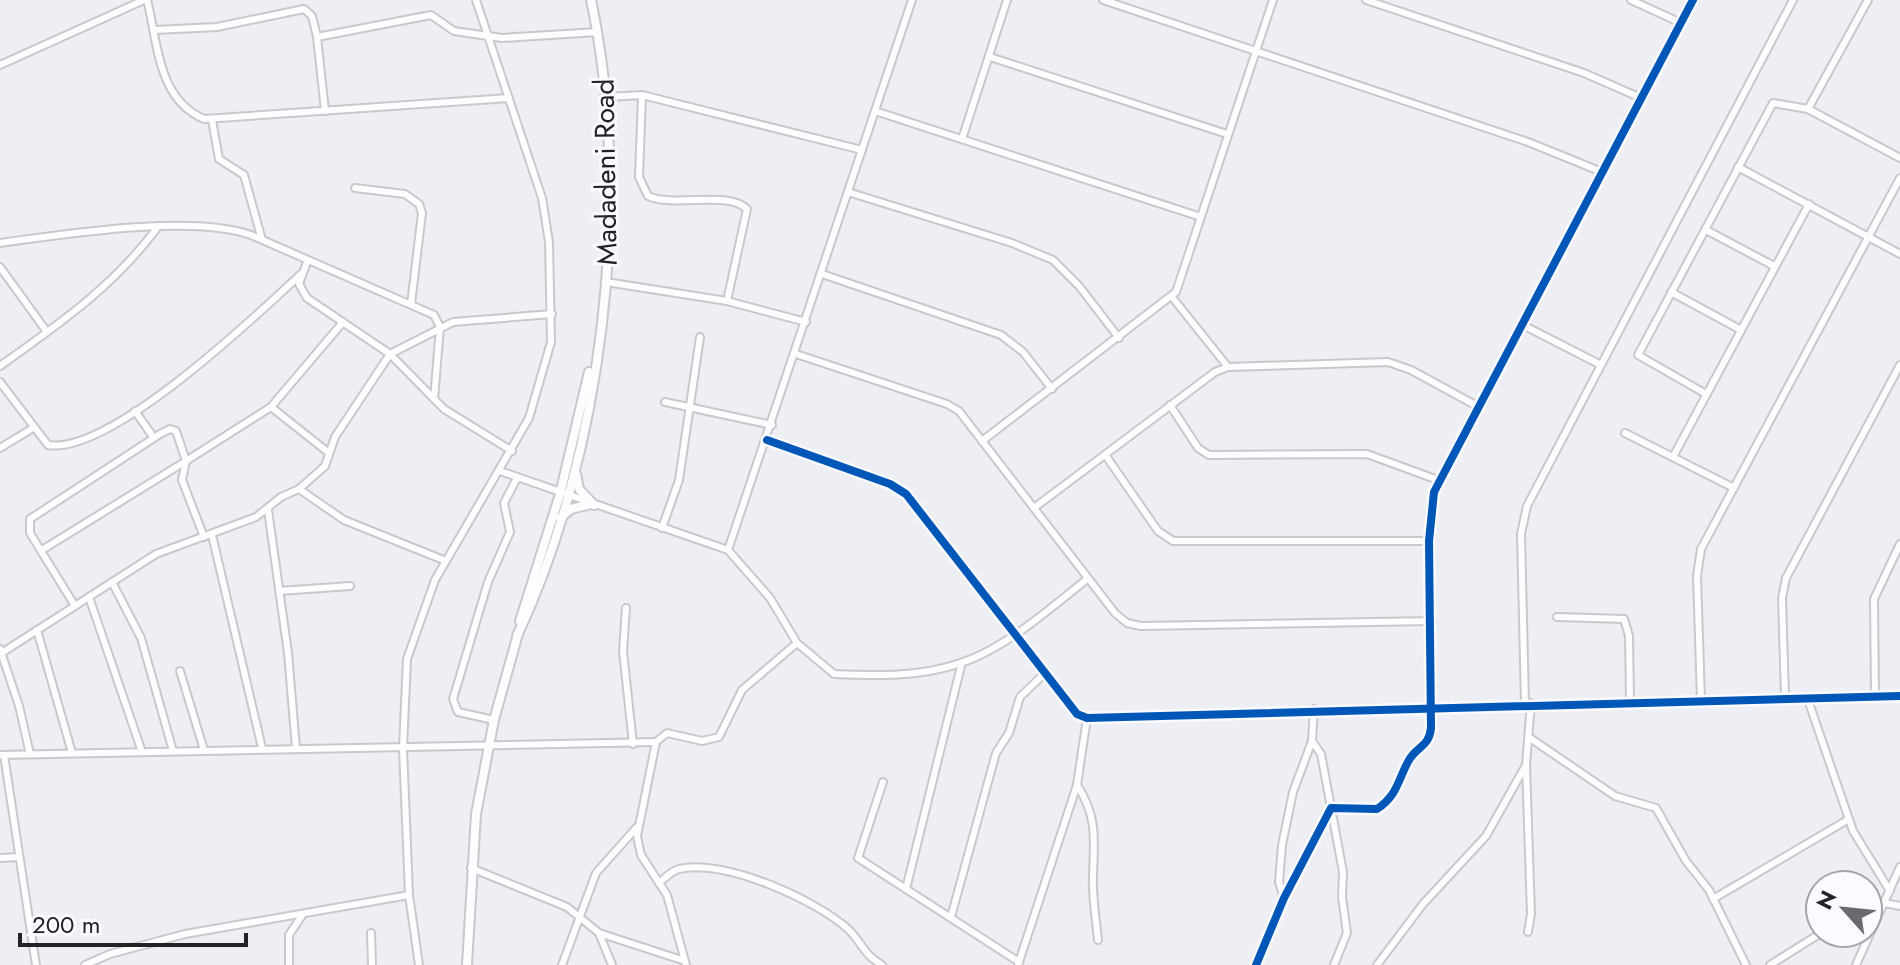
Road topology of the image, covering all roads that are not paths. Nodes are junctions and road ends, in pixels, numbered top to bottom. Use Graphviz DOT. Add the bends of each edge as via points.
graph roads {
  1 [pos="145,0"];
  2 [pos="476,0"];
  3 [pos="591,0"];
  4 [pos="912,0"];
  5 [pos="1007,0"];
  6 [pos="1103,0"];
  7 [pos="1273,0"];
  8 [pos="1366,0"];
  9 [pos="1631,0"];
  10 [pos="1693,0"];
  11 [pos="1793,0"];
  12 [pos="1868,0"];
  13 [pos="1681,23"];
  14 [pos="154,30"];
  15 [pos="598,32"];
  16 [pos="487,35"];
  17 [pos="317,37"];
  18 [pos="1256,52"];
  19 [pos="990,57"];
  20 [pos="0,65"];
  21 [pos="642,95"];
  22 [pos="606,97"];
  23 [pos="509,98"];
  24 [pos="1641,98"];
  25 [pos="1808,109"];
  26 [pos="325,111"];
  27 [pos="875,111"];
  28 [pos="212,120"];
  29 [pos="1227,134"];
  30 [pos="962,139"];
  31 [pos="862,150"];
  32 [pos="1900,158"];
  33 [pos="1738,167"];
  34 [pos="1602,172"];
  35 [pos="1900,178"];
  36 [pos="355,188"];
  37 [pos="848,192"];
  38 [pos="1809,204"];
  39 [pos="1201,217"];
  40 [pos="157,228"];
  41 [pos="1706,230"];
  42 [pos="1869,238"];
  43 [pos="262,240"];
  44 [pos="0,243"];
  45 [pos="1900,254"];
  46 [pos="307,262"];
  47 [pos="1774,266"];
  48 [pos="0,267"];
  49 [pos="301,274"];
  50 [pos="822,274"];
  51 [pos="606,282"];
  52 [pos="1671,292"];
  53 [pos="1172,297"];
  54 [pos="727,301"];
  55 [pos="411,304"];
  56 [pos="552,314"];
  57 [pos="343,322"];
  58 [pos="806,322"];
  59 [pos="1521,324"];
  60 [pos="440,327"];
  61 [pos="1741,330"];
  62 [pos="47,332"];
  63 [pos="700,337"];
  64 [pos="1119,338"];
  65 [pos="598,344"];
  66 [pos="390,354"];
  67 [pos="796,354"];
  68 [pos="1601,365"];
  69 [pos="1900,365"];
  70 [pos="0,366"];
  71 [pos="1228,367"];
  72 [pos="0,382"];
  73 [pos="1052,389"];
  74 [pos="1706,394"];
  75 [pos="434,399"];
  76 [pos="665,402"];
  77 [pos="1170,405"];
  78 [pos="1477,406"];
  79 [pos="271,407"];
  80 [pos="690,409"];
  81 [pos="135,411"];
  82 [pos="772,425"];
  83 [pos="33,428"];
  84 [pos="1625,433"];
  85 [pos="154,438"];
  86 [pos="767,440"];
  87 [pos="982,441"];
  88 [pos="0,448"];
  89 [pos="512,451"];
  90 [pos="329,453"];
  91 [pos="1106,456"];
  92 [pos="1673,457"];
  93 [pos="186,461"];
  94 [pos="575,462"];
  95 [pos="500,471"];
  96 [pos="517,478"];
  97 [pos="1438,480"];
  98 [pos="1734,488"];
  99 [pos="299,489"];
  100 [pos="563,496"];
  101 [pos="592,504"];
  102 [pos="1034,508"];
  103 [pos="268,510"];
  104 [pos="560,519"];
  105 [pos="662,528"];
  106 [pos="212,535"];
  107 [pos="204,537"];
  108 [pos="1429,541"];
  109 [pos="1900,544"];
  110 [pos="42,550"];
  111 [pos="728,550"];
  112 [pos="446,561"];
  113 [pos="1087,579"];
  114 [pos="112,582"];
  115 [pos="350,586"];
  116 [pos="279,591"];
  117 [pos="89,597"];
  118 [pos="75,606"];
  119 [pos="626,608"];
  120 [pos="1557,617"];
  121 [pos="1432,621"];
  122 [pos="37,630"];
  123 [pos="517,636"];
  124 [pos="1016,637"];
  125 [pos="797,643"];
  126 [pos="1,652"];
  127 [pos="961,666"];
  128 [pos="180,671"];
  129 [pos="1045,673"];
  130 [pos="1875,695"];
  131 [pos="1900,696"];
  132 [pos="1785,697"];
  133 [pos="1807,697"];
  134 [pos="1701,700"];
  135 [pos="1630,701"];
  136 [pos="1528,703"];
  137 [pos="1431,706"];
  138 [pos="1314,709"];
  139 [pos="1087,718"];
  140 [pos="494,720"];
  141 [pos="1530,738"];
  142 [pos="1312,741"];
  143 [pos="656,742"];
  144 [pos="490,743"];
  145 [pos="633,744"];
  146 [pos="262,748"];
  147 [pos="296,748"];
  148 [pos="403,748"];
  149 [pos="204,750"];
  150 [pos="173,751"];
  151 [pos="142,752"];
  152 [pos="72,753"];
  153 [pos="30,754"];
  154 [pos="2,755"];
  155 [pos="1526,765"];
  156 [pos="883,782"];
  157 [pos="1077,785"];
  158 [pos="1331,808"];
  159 [pos="1849,819"];
  160 [pos="637,827"];
  161 [pos="18,857"];
  162 [pos="0,858"];
  163 [pos="1900,867"];
  164 [pos="471,868"];
  165 [pos="659,883"];
  166 [pos="906,889"];
  167 [pos="1890,891"];
  168 [pos="409,895"];
  169 [pos="1284,898"];
  170 [pos="1713,899"];
  171 [pos="1885,903"];
  172 [pos="1900,906"];
  173 [pos="303,913"];
  174 [pos="579,913"];
  175 [pos="951,917"];
  176 [pos="1528,932"];
  177 [pos="371,933"];
  178 [pos="599,933"];
  179 [pos="1098,940"];
  180 [pos="1804,944"];
  181 [pos="685,963"];
  182 [pos="1019,963"];
  183 [pos="36,965"];
  184 [pos="85,965"];
  185 [pos="289,965"];
  186 [pos="372,965"];
  187 [pos="419,965"];
  188 [pos="467,965"];
  189 [pos="562,965"];
  190 [pos="612,965"];
  191 [pos="882,965"];
  192 [pos="1256,965"];
  193 [pos="1334,965"];
  194 [pos="1377,965"];
  195 [pos="1746,965"];
  196 [pos="1770,965"];
  197 [pos="1856,965"];
  1 -- 14 [label="street"];
  1 -- 20 [label="street"];
  2 -- 16 [label="street"];
  3 -- 15 [label="street, Madadeni Road"];
  4 -- 27 [label="street"];
  5 -- 19 [label="street"];
  6 -- 18 [label="street"];
  7 -- 18 [label="street"];
  8 -- 24 [label="street" via="1584,73"];
  9 -- 13 [label="street"];
  10 -- 13 [label="street"];
  11 -- 68 [label="street"];
  12 -- 25 [label="street"];
  13 -- 24 [label="street"];
  14 -- 17 [label="street" via="217,27 304,9 312,16"];
  14 -- 28 [label="street" via="159,64 177,96 192,114"];
  15 -- 16 [label="street"];
  15 -- 22 [label="street, Madadeni Road"];
  16 -- 17 [label="street" via="454,31 431,15"];
  16 -- 23 [label="street"];
  17 -- 26 [label="street"];
  18 -- 29 [label="street"];
  18 -- 34 [label="street" via="1528,142"];
  19 -- 29 [label="street"];
  19 -- 30 [label="street"];
  21 -- 22 [label="street"];
  21 -- 31 [label="street"];
  21 -- 54 [label="street" via="639,177 648,196 742,204 747,209"];
  22 -- 51 [label="street, Madadeni Road"];
  23 -- 26 [label="street"];
  23 -- 56 [label="street" via="542,198"];
  24 -- 34 [label="street"];
  25 -- 32 [label="street"];
  25 -- 33 [label="street" via="1773,103"];
  26 -- 28 [label="street"];
  27 -- 30 [label="street"];
  27 -- 31 [label="street"];
  28 -- 43 [label="street" via="219,159 244,175"];
  29 -- 39 [label="street"];
  30 -- 39 [label="street"];
  31 -- 37 [label="street"];
  33 -- 38 [label="street"];
  33 -- 41 [label="street"];
  34 -- 59 [label="street"];
  35 -- 42 [label="street"];
  36 -- 55 [label="street" via="405,194 419,204"];
  37 -- 50 [label="street"];
  37 -- 64 [label="street" via="1053,260"];
  38 -- 42 [label="street"];
  38 -- 47 [label="street"];
  39 -- 53 [label="street" via="1181,284"];
  40 -- 43 [label="street" via="222,226"];
  40 -- 44 [label="street"];
  40 -- 62 [label="street" via="101,292"];
  41 -- 47 [label="street"];
  41 -- 52 [label="street"];
  42 -- 45 [label="street"];
  42 -- 98 [label="street"];
  43 -- 46 [label="street"];
  46 -- 49 [label="street"];
  46 -- 55 [label="street"];
  47 -- 61 [label="street"];
  48 -- 62 [label="street"];
  49 -- 57 [label="street" via="299,284 307,298"];
  49 -- 81 [label="street" via="209,358"];
  50 -- 58 [label="street"];
  50 -- 73 [label="street" via="1001,335 1023,352"];
  51 -- 54 [label="street"];
  51 -- 65 [label="street, Madadeni Road"];
  52 -- 61 [label="street"];
  52 -- 74 [label="street" via="1638,355"];
  53 -- 64 [label="street"];
  53 -- 71 [label="street"];
  54 -- 58 [label="street"];
  55 -- 60 [label="street" via="434,315"];
  56 -- 60 [label="street"];
  56 -- 89 [label="street" via="542,380"];
  57 -- 66 [label="street"];
  57 -- 79 [label="street"];
  58 -- 67 [label="street"];
  59 -- 68 [label="street"];
  59 -- 78 [label="street"];
  60 -- 66 [label="street"];
  60 -- 75 [label="street"];
  61 -- 74 [label="street"];
  62 -- 70 [label="street"];
  63 -- 80 [label="street"];
  64 -- 73 [label="street"];
  65 -- 94 [label="street, Madadeni Road"];
  65 -- 100 [label="street, Madadeni Road"];
  66 -- 75 [label="street"];
  66 -- 90 [label="street"];
  67 -- 82 [label="street"];
  67 -- 87 [label="street" via="947,404"];
  68 -- 136 [label="street" via="1523,519"];
  69 -- 132 [label="street" via="1786,578"];
  71 -- 77 [label="street"];
  71 -- 78 [label="street" via="1388,362"];
  72 -- 83 [label="street"];
  73 -- 87 [label="street"];
  74 -- 92 [label="street"];
  75 -- 89 [label="street"];
  76 -- 80 [label="street"];
  77 -- 91 [label="street"];
  77 -- 97 [label="street" via="1198,448 1209,455 1367,454"];
  78 -- 97 [label="street"];
  79 -- 90 [label="street"];
  79 -- 93 [label="street"];
  80 -- 82 [label="street"];
  80 -- 105 [label="street" via="679,480"];
  81 -- 83 [label="street" via="69,444 48,445"];
  81 -- 85 [label="street"];
  82 -- 86 [label="street"];
  83 -- 88 [label="street"];
  84 -- 92 [label="street"];
  85 -- 93 [label="street" via="176,431"];
  85 -- 110 [label="street" via="30,519 28,528"];
  86 -- 111 [label="street"];
  86 -- 124 [label="street" via="906,494"];
  87 -- 102 [label="street"];
  89 -- 95 [label="street"];
  90 -- 99 [label="street" via="322,469"];
  91 -- 102 [label="street"];
  91 -- 108 [label="street" via="1158,531 1173,541"];
  92 -- 98 [label="street"];
  93 -- 107 [label="street" via="182,480"];
  93 -- 110 [label="street"];
  94 -- 100 [label="street, Madadeni Road"];
  94 -- 101 [label="street" via="577,485"];
  95 -- 96 [label="street"];
  95 -- 112 [label="street"];
  96 -- 100 [label="street"];
  96 -- 140 [label="street" via="504,507 510,532 488,582 453,699 458,712"];
  97 -- 108 [label="street"];
  98 -- 134 [label="street" via="1698,558"];
  99 -- 103 [label="street"];
  99 -- 112 [label="street" via="344,520"];
  100 -- 101 [label="street"];
  100 -- 104 [label="street, Madadeni Road"];
  100 -- 123 [label="street, Madadeni Road"];
  101 -- 104 [label="street" via="571,509"];
  101 -- 105 [label="street"];
  102 -- 113 [label="street"];
  103 -- 106 [label="street"];
  103 -- 116 [label="street"];
  104 -- 123 [label="street, Madadeni Road"];
  105 -- 111 [label="street"];
  106 -- 107 [label="street"];
  106 -- 146 [label="street"];
  107 -- 114 [label="street" via="156,554"];
  108 -- 121 [label="street"];
  109 -- 130 [label="street" via="1874,599"];
  110 -- 118 [label="street"];
  111 -- 125 [label="street" via="770,598"];
  112 -- 148 [label="street" via="407,659"];
  113 -- 121 [label="street" via="1120,618 1141,626"];
  113 -- 124 [label="street"];
  114 -- 117 [label="street"];
  114 -- 150 [label="street" via="138,630"];
  115 -- 116 [label="street"];
  116 -- 147 [label="street"];
  117 -- 118 [label="street"];
  117 -- 151 [label="street"];
  118 -- 122 [label="street"];
  119 -- 145 [label="street" via="625,693"];
  120 -- 135 [label="street" via="1624,619"];
  121 -- 137 [label="street"];
  122 -- 126 [label="street"];
  122 -- 152 [label="street"];
  123 -- 140 [label="street, Madadeni Road"];
  124 -- 127 [label="street"];
  124 -- 129 [label="street"];
  125 -- 127 [label="street" via="834,674 921,673"];
  125 -- 143 [label="street" via="742,690 719,737 702,741 667,733"];
  126 -- 153 [label="street"];
  127 -- 166 [label="street"];
  128 -- 149 [label="street"];
  129 -- 139 [label="street" via="1077,714"];
  129 -- 175 [label="street" via="1018,700 1009,733 996,753"];
  130 -- 131 [label="street"];
  130 -- 133 [label="street"];
  132 -- 133 [label="street"];
  132 -- 134 [label="street"];
  133 -- 159 [label="street"];
  134 -- 135 [label="street"];
  135 -- 136 [label="street"];
  136 -- 137 [label="street"];
  136 -- 141 [label="street"];
  137 -- 138 [label="street"];
  137 -- 158 [label="street" via="1428,743 1409,759 1396,793 1377,809"];
  138 -- 139 [label="street"];
  138 -- 142 [label="street"];
  139 -- 157 [label="street"];
  140 -- 144 [label="street, Madadeni Road"];
  141 -- 155 [label="street"];
  141 -- 170 [label="street" via="1615,796 1656,808"];
  142 -- 158 [label="street" via="1321,754"];
  142 -- 169 [label="street" via="1302,759 1284,832 1279,882"];
  143 -- 145 [label="street"];
  143 -- 160 [label="street"];
  144 -- 145 [label="street"];
  144 -- 148 [label="street"];
  144 -- 164 [label="street, Madadeni Road"];
  146 -- 147 [label="street"];
  146 -- 149 [label="street"];
  147 -- 148 [label="street"];
  148 -- 168 [label="street"];
  149 -- 150 [label="street"];
  150 -- 151 [label="street"];
  151 -- 152 [label="street"];
  152 -- 153 [label="street"];
  153 -- 154 [label="street"];
  154 -- 161 [label="street"];
  155 -- 176 [label="street"];
  155 -- 194 [label="street" via="1486,836 1423,904"];
  156 -- 166 [label="street" via="858,858"];
  157 -- 179 [label="street" via="1096,830"];
  157 -- 182 [label="street"];
  158 -- 169 [label="street"];
  158 -- 193 [label="street" via="1347,933"];
  159 -- 167 [label="street"];
  159 -- 170 [label="street"];
  160 -- 165 [label="street" via="641,855"];
  160 -- 174 [label="street" via="603,863"];
  161 -- 162 [label="street"];
  161 -- 183 [label="street"];
  163 -- 167 [label="street"];
  164 -- 174 [label="street"];
  164 -- 188 [label="street, Madadeni Road"];
  165 -- 181 [label="street"];
  165 -- 191 [label="street" via="680,868 700,868 805,898 848,929 866,956"];
  166 -- 175 [label="street"];
  167 -- 171 [label="street"];
  168 -- 173 [label="street"];
  168 -- 187 [label="street"];
  169 -- 192 [label="street"];
  170 -- 195 [label="street"];
  171 -- 172 [label="street"];
  171 -- 197 [label="street"];
  173 -- 184 [label="street" via="185,934"];
  173 -- 185 [label="street" via="289,935"];
  174 -- 178 [label="street"];
  174 -- 189 [label="street"];
  175 -- 182 [label="street"];
  177 -- 186 [label="street"];
  178 -- 181 [label="street"];
  178 -- 190 [label="street"];
  180 -- 196 [label="street"];
}
